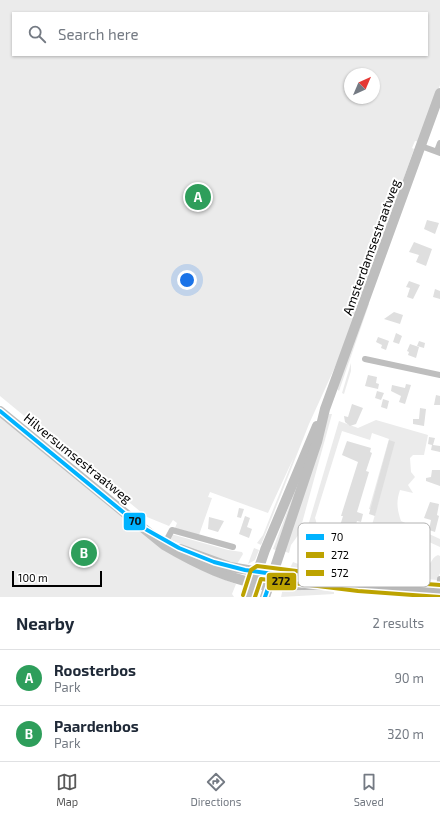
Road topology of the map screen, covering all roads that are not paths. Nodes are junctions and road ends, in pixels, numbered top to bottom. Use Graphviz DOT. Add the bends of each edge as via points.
graph roads {
  1 [pos="440,94"];
  2 [pos="440,143"];
  3 [pos="421,146"];
  4 [pos="438,152"];
  5 [pos="365,360"];
  6 [pos="440,375"];
  7 [pos="325,409"];
  8 [pos="0,410"];
  9 [pos="165,543"];
  10 [pos="233,547"];
  11 [pos="257,572"];
  12 [pos="273,574"];
  13 [pos="298,577"];
  14 [pos="440,579"];
  15 [pos="253,584"];
  16 [pos="269,586"];
  17 [pos="298,586"];
  18 [pos="394,587"];
  19 [pos="439,591"];
  20 [pos="249,597"];
  21 [pos="265,597"];
  1 -- 3 [label="main road, Amsterdamsestraatweg"];
  2 -- 4 [label="street"];
  3 -- 4 [label="street"];
  3 -- 7 [label="main road, Amsterdamsestraatweg"];
  5 -- 6 [label="street"];
  7 -- 11 [label="main road, Amsterdamsestraatweg" via="310,439"];
  7 -- 12 [label="main road, Amsterdamsestraatweg" via="317,442"];
  8 -- 9 [label="main road, Hilversumsestraatweg" via="140,526"];
  9 -- 10 [label="street" via="172,530"];
  9 -- 11 [label="main road, Hilversumsestraatweg" via="214,562"];
  9 -- 15 [label="main road, Hilversumsestraatweg" via="192,562"];
  11 -- 12 [label="main road, Hilversumsestraatweg"];
  11 -- 15 [label="main road, Amsterdamsestraatweg"];
  12 -- 13 [label="main road"];
  12 -- 16 [label="main road, Amsterdamsestraatweg"];
  14 -- 19 [label="street"];
  15 -- 16 [label="main road, Hilversumsestraatweg"];
  15 -- 20 [label="main road, Amsterdamsestraatweg"];
  16 -- 17 [label="main road"];
  16 -- 21 [label="main road, Amsterdamsestraatweg"];
  18 -- 19 [label="main road"];
}
